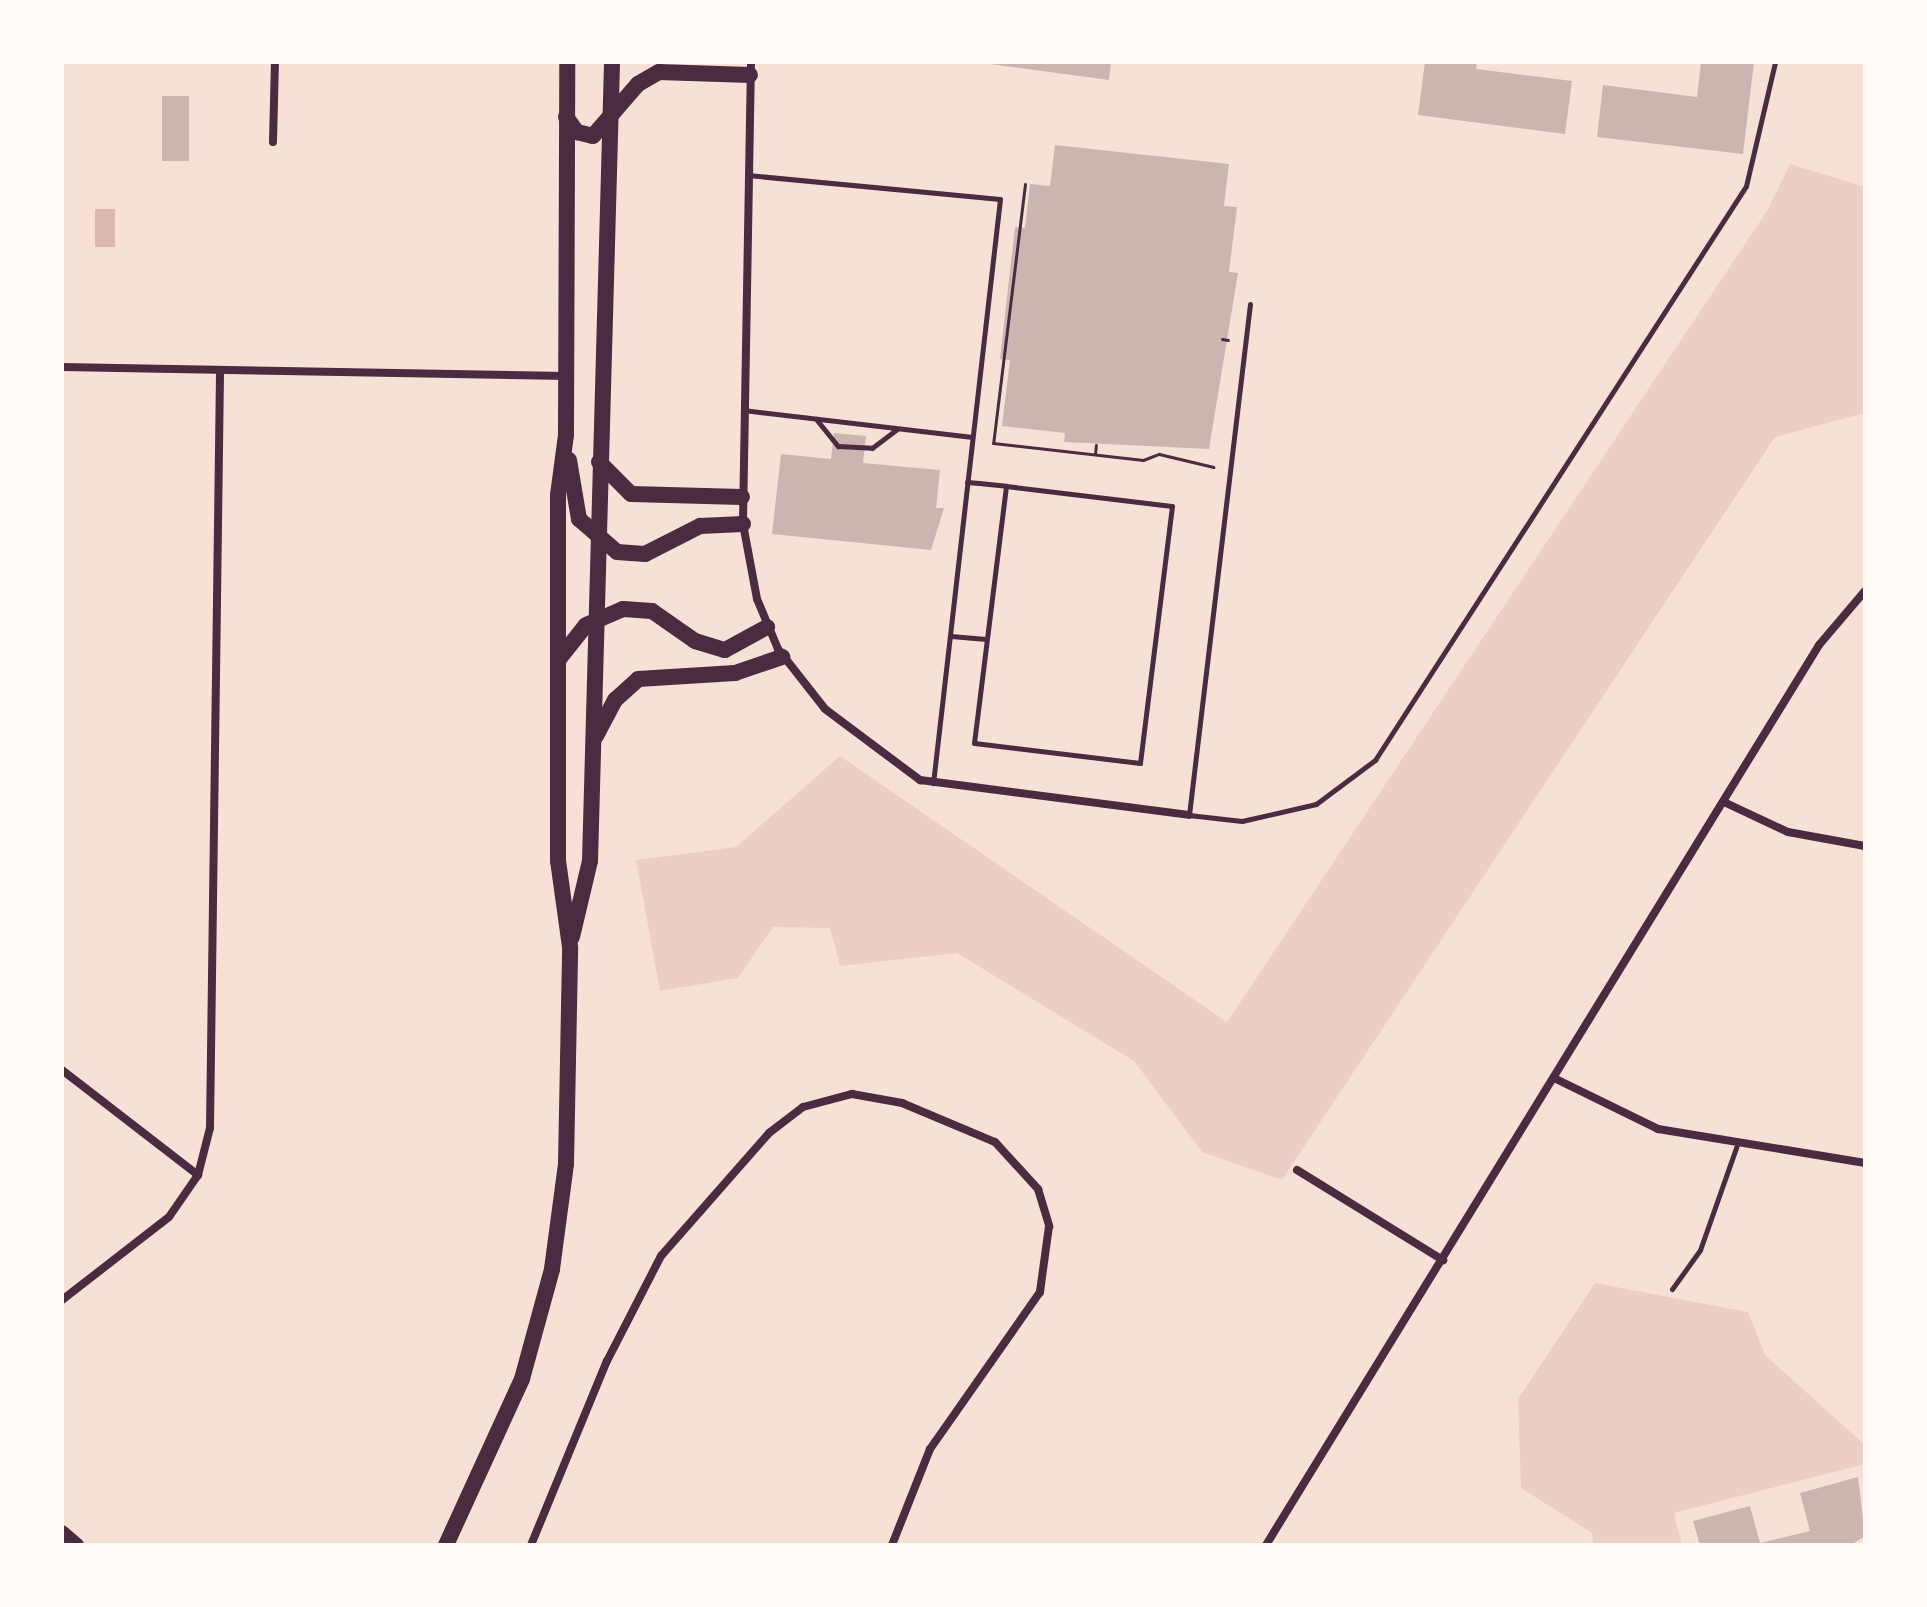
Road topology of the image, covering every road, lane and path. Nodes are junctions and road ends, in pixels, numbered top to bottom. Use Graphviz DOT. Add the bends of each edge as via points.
graph roads {
  1 [pos="275,62"];
  2 [pos="567,62"];
  3 [pos="612,62"];
  4 [pos="1775,62"];
  5 [pos="750,68"];
  6 [pos="566,117"];
  7 [pos="611,120"];
  8 [pos="273,142"];
  9 [pos="745,175"];
  10 [pos="1025,184"];
  11 [pos="1012,292"];
  12 [pos="1018,293"];
  13 [pos="1250,304"];
  14 [pos="1222,339"];
  15 [pos="1228,340"];
  16 [pos="62,367"];
  17 [pos="220,372"];
  18 [pos="566,376"];
  19 [pos="743,410"];
  20 [pos="816,418"];
  21 [pos="898,428"];
  22 [pos="566,435"];
  23 [pos="972,437"];
  24 [pos="1096,445"];
  25 [pos="1095,454"];
  26 [pos="599,462"];
  27 [pos="1213,467"];
  28 [pos="967,482"];
  29 [pos="1006,486"];
  30 [pos="742,497"];
  31 [pos="743,524"];
  32 [pos="597,541"];
  33 [pos="1865,591"];
  34 [pos="594,619"];
  35 [pos="767,627"];
  36 [pos="951,636"];
  37 [pos="987,640"];
  38 [pos="782,657"];
  39 [pos="559,659"];
  40 [pos="594,741"];
  41 [pos="933,784"];
  42 [pos="1726,803"];
  43 [pos="1189,815"];
  44 [pos="1865,846"];
  45 [pos="570,947"];
  46 [pos="62,1070"];
  47 [pos="1556,1079"];
  48 [pos="1737,1145"];
  49 [pos="1865,1163"];
  50 [pos="1297,1170"];
  51 [pos="198,1175"];
  52 [pos="1443,1260"];
  53 [pos="1672,1289"];
  54 [pos="62,1300"];
  55 [pos="62,1532"];
  56 [pos="77,1545"];
  57 [pos="446,1545"];
  58 [pos="531,1545"];
  59 [pos="892,1545"];
  60 [pos="1266,1545"];
  1 -- 8 [label="street"];
  2 -- 6 [label="main road"];
  3 -- 7 [label="main road"];
  4 -- 43 [label="lane" via="1746,186 1375,760 1334,795 1281,816"];
  5 -- 7 [label="main road" via="659,72 638,84"];
  5 -- 9 [label="street"];
  6 -- 7 [label="main road" via="589,136"];
  6 -- 18 [label="main road"];
  7 -- 26 [label="main road"];
  9 -- 19 [label="street"];
  9 -- 23 [label="lane" via="1000,199"];
  10 -- 11 [label="path"];
  11 -- 12 [label="path"];
  11 -- 25 [label="path" via="993,443"];
  13 -- 43 [label="lane"];
  14 -- 15 [label="path"];
  16 -- 17 [label="street"];
  17 -- 18 [label="street"];
  17 -- 51 [label="street" via="210,749 212,1114"];
  18 -- 22 [label="main road"];
  19 -- 20 [label="lane"];
  19 -- 30 [label="street"];
  20 -- 21 [label="lane"];
  20 -- 21 [label="lane" via="838,446 876,447"];
  21 -- 23 [label="lane"];
  22 -- 32 [label="main road" via="576,511"];
  22 -- 39 [label="main road" via="558,495"];
  23 -- 28 [label="lane"];
  24 -- 25 [label="path"];
  25 -- 27 [label="path" via="1159,454"];
  26 -- 30 [label="main road" via="631,494"];
  26 -- 32 [label="main road"];
  28 -- 29 [label="lane"];
  28 -- 36 [label="lane"];
  29 -- 37 [label="lane"];
  29 -- 37 [label="lane" via="1172,506 1140,763 974,743"];
  30 -- 31 [label="street"];
  31 -- 32 [label="main road" via="700,526 645,554 617,552"];
  31 -- 35 [label="street"];
  32 -- 34 [label="main road"];
  33 -- 42 [label="street" via="1819,645"];
  34 -- 35 [label="main road" via="646,610 725,650"];
  34 -- 39 [label="main road"];
  34 -- 40 [label="main road"];
  35 -- 38 [label="street"];
  36 -- 37 [label="lane"];
  36 -- 41 [label="lane"];
  38 -- 40 [label="main road" via="735,673 638,679 615,700"];
  38 -- 41 [label="street" via="839,721"];
  39 -- 45 [label="main road" via="558,861"];
  40 -- 45 [label="main road" via="590,861"];
  41 -- 43 [label="street"];
  42 -- 44 [label="street" via="1788,832"];
  42 -- 47 [label="street"];
  45 -- 57 [label="main road" via="566,1164 552,1269 504,1428"];
  46 -- 51 [label="street"];
  47 -- 48 [label="street" via="1658,1129"];
  47 -- 52 [label="street"];
  48 -- 49 [label="street"];
  48 -- 53 [label="lane" via="1711,1226"];
  50 -- 52 [label="street"];
  51 -- 54 [label="street" via="169,1217"];
  52 -- 60 [label="street"];
  55 -- 56 [label="street"];
  58 -- 59 [label="street" via="607,1361 661,1256 769,1133 803,1107 852,1094 902,1103 995,1142 1038,1189 1049,1226 1040,1292 930,1449"];
}
